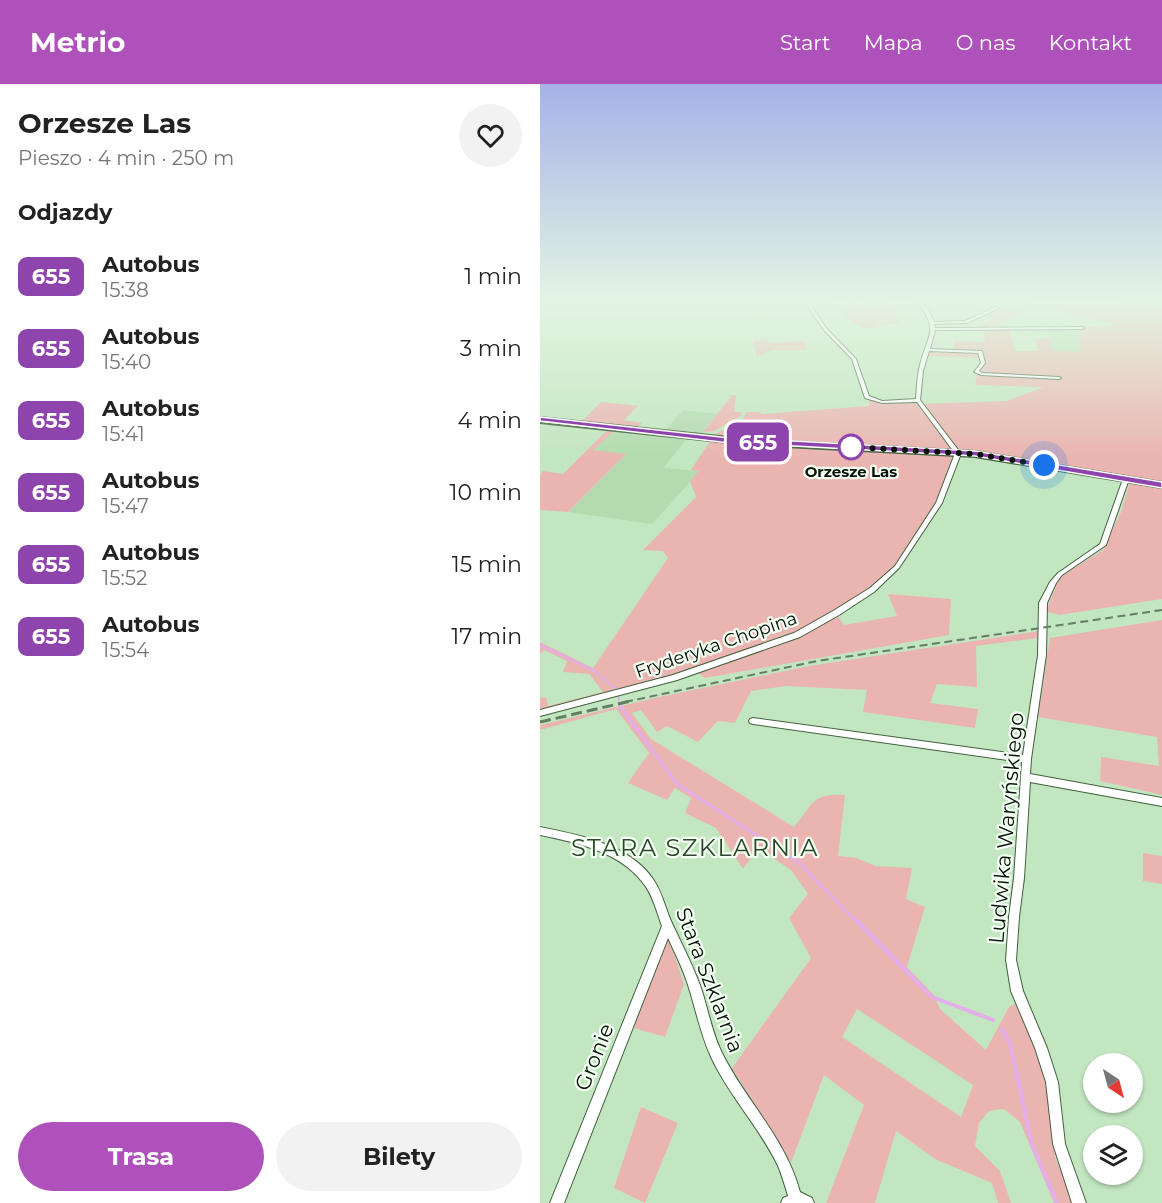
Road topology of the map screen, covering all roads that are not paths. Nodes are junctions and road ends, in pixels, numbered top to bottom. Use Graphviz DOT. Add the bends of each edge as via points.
graph roads {
  1 [pos="848,353"];
  2 [pos="927,353"];
  3 [pos="980,353"];
  4 [pos="1059,378"];
  5 [pos="918,400"];
  6 [pos="540,420"];
  7 [pos="957,452"];
  8 [pos="1126,479"];
  9 [pos="1162,485"];
  10 [pos="540,712"];
  11 [pos="753,722"];
  12 [pos="1027,759"];
  13 [pos="1025,777"];
  14 [pos="1162,802"];
  15 [pos="540,831"];
  16 [pos="668,925"];
  17 [pos="797,1202"];
  18 [pos="557,1203"];
  19 [pos="1079,1203"];
  1 -- 5 [label="street" via="867,397 882,402"];
  2 -- 5 [label="street"];
  3 -- 4 [label="street" via="983,363 976,372 981,374"];
  5 -- 7 [label="street"];
  6 -- 7 [label="main road" via="721,440"];
  7 -- 8 [label="main road"];
  7 -- 10 [label="street, Fryderyka Chopina" via="939,503 897,567 836,613 797,634 674,678"];
  8 -- 9 [label="main road"];
  8 -- 12 [label="street, Ludwika Waryńskiego" via="1103,545 1060,574 1043,603 1042,655"];
  11 -- 12 [label="street"];
  12 -- 13 [label="street, Ludwika Waryńskiego"];
  13 -- 14 [label="street"];
  13 -- 19 [label="street, Ludwika Waryńskiego" via="1011,960 1017,992 1052,1082 1059,1144"];
  15 -- 16 [label="street, Stara Szklarnia" via="585,840 632,864 647,879"];
  16 -- 17 [label="street, Stara Szklarnia" via="696,989 721,1065 786,1165"];
  16 -- 18 [label="street, Gronie"];
}
